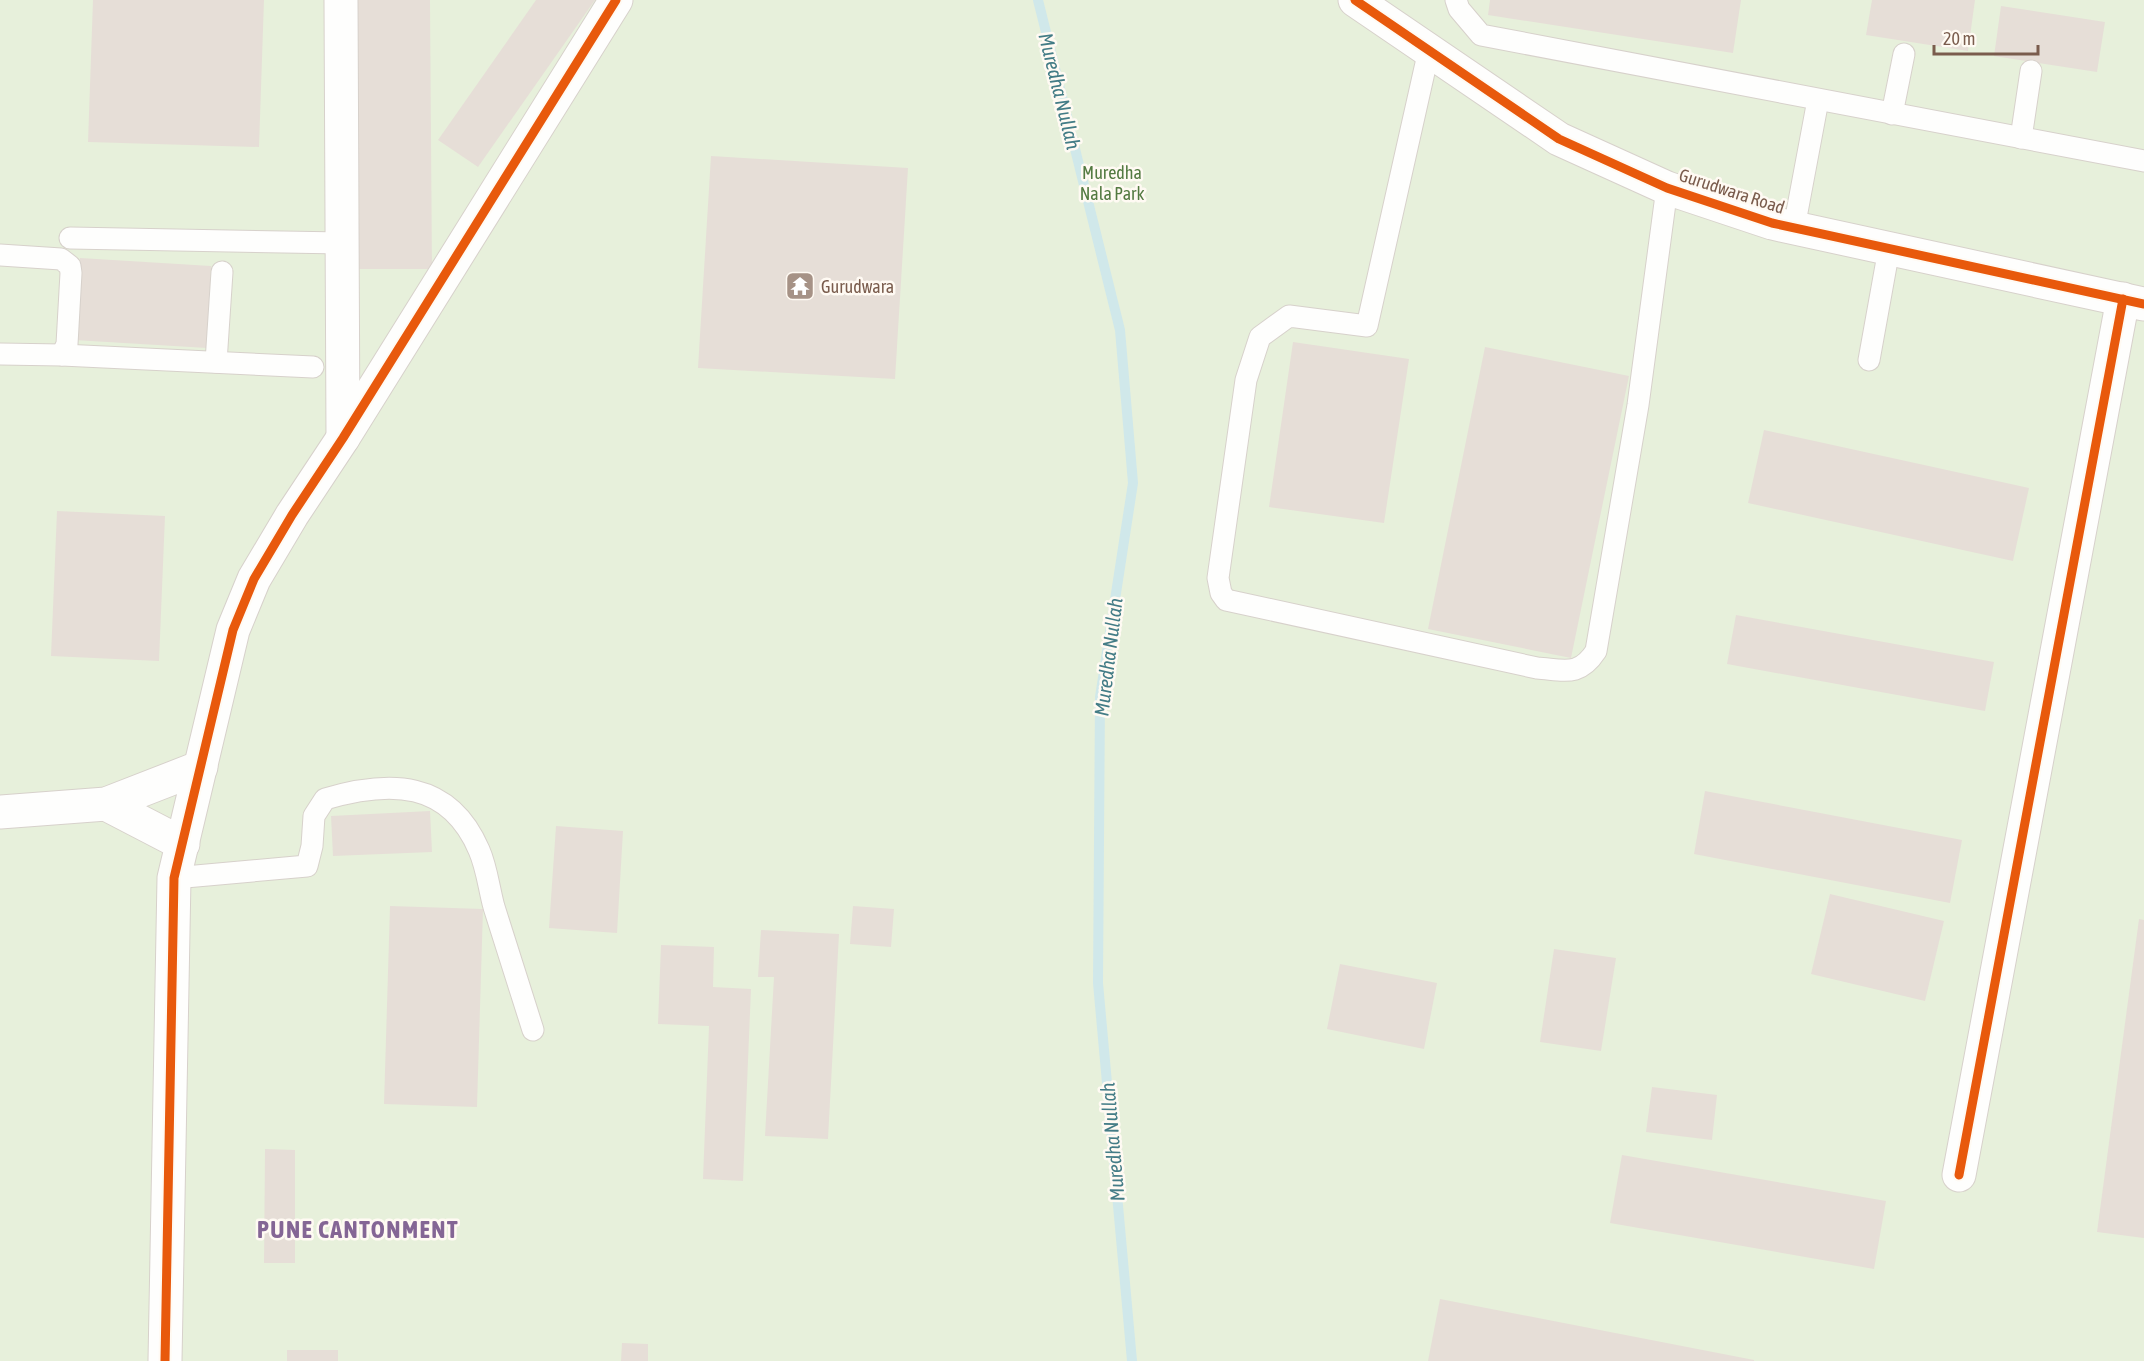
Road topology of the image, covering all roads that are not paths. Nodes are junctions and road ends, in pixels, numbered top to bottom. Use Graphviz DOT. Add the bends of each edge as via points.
graph roads {
  1 [pos="341,0"];
  2 [pos="616,0"];
  3 [pos="1355,0"];
  4 [pos="1456,0"];
  5 [pos="1429,50"];
  6 [pos="1904,54"];
  7 [pos="2031,71"];
  8 [pos="1818,100"];
  9 [pos="1892,114"];
  10 [pos="2021,138"];
  11 [pos="2144,161"];
  12 [pos="1667,188"];
  13 [pos="1794,228"];
  14 [pos="70,238"];
  15 [pos="342,243"];
  16 [pos="1889,249"];
  17 [pos="0,255"];
  18 [pos="222,272"];
  19 [pos="2134,301"];
  20 [pos="0,354"];
  21 [pos="62,355"];
  22 [pos="1869,360"];
  23 [pos="216,362"];
  24 [pos="313,367"];
  25 [pos="343,438"];
  26 [pos="201,766"];
  27 [pos="106,804"];
  28 [pos="0,812"];
  29 [pos="183,844"];
  30 [pos="174,878"];
  31 [pos="533,1030"];
  32 [pos="1959,1175"];
  33 [pos="165,1361"];
  1 -- 15 [label="street"];
  2 -- 25 [label="street"];
  3 -- 5 [label="street, Gurudwara Road"];
  4 -- 8 [label="lane" via="1481,35"];
  5 -- 12 [label="street, Gurudwara Road" via="1559,139"];
  5 -- 12 [label="lane" via="1367,326 1288,316 1260,338 1246,380 1221,539 1218,578 1226,600 1537,668 1577,671 1589,662 1596,651 1638,405"];
  6 -- 9 [label="lane"];
  7 -- 10 [label="lane"];
  8 -- 9 [label="lane"];
  8 -- 13 [label="lane"];
  9 -- 10 [label="lane"];
  10 -- 11 [label="lane"];
  12 -- 13 [label="street, Gurudwara Road"];
  13 -- 16 [label="street, Gurudwara Road"];
  14 -- 15 [label="lane"];
  15 -- 25 [label="street"];
  16 -- 19 [label="street, Gurudwara Road"];
  16 -- 22 [label="lane"];
  17 -- 21 [label="lane" via="62,259 70,266 67,344"];
  18 -- 23 [label="lane"];
  19 -- 32 [label="street"];
  20 -- 21 [label="lane"];
  21 -- 23 [label="lane"];
  23 -- 24 [label="lane"];
  25 -- 26 [label="street" via="254,579 233,630"];
  26 -- 27 [label="street"];
  26 -- 29 [label="street"];
  27 -- 28 [label="street"];
  27 -- 29 [label="street"];
  29 -- 30 [label="street"];
  30 -- 31 [label="lane" via="307,866 314,816 326,799 355,790 398,787 439,798 462,818 480,851"];
  30 -- 33 [label="street"];
}
